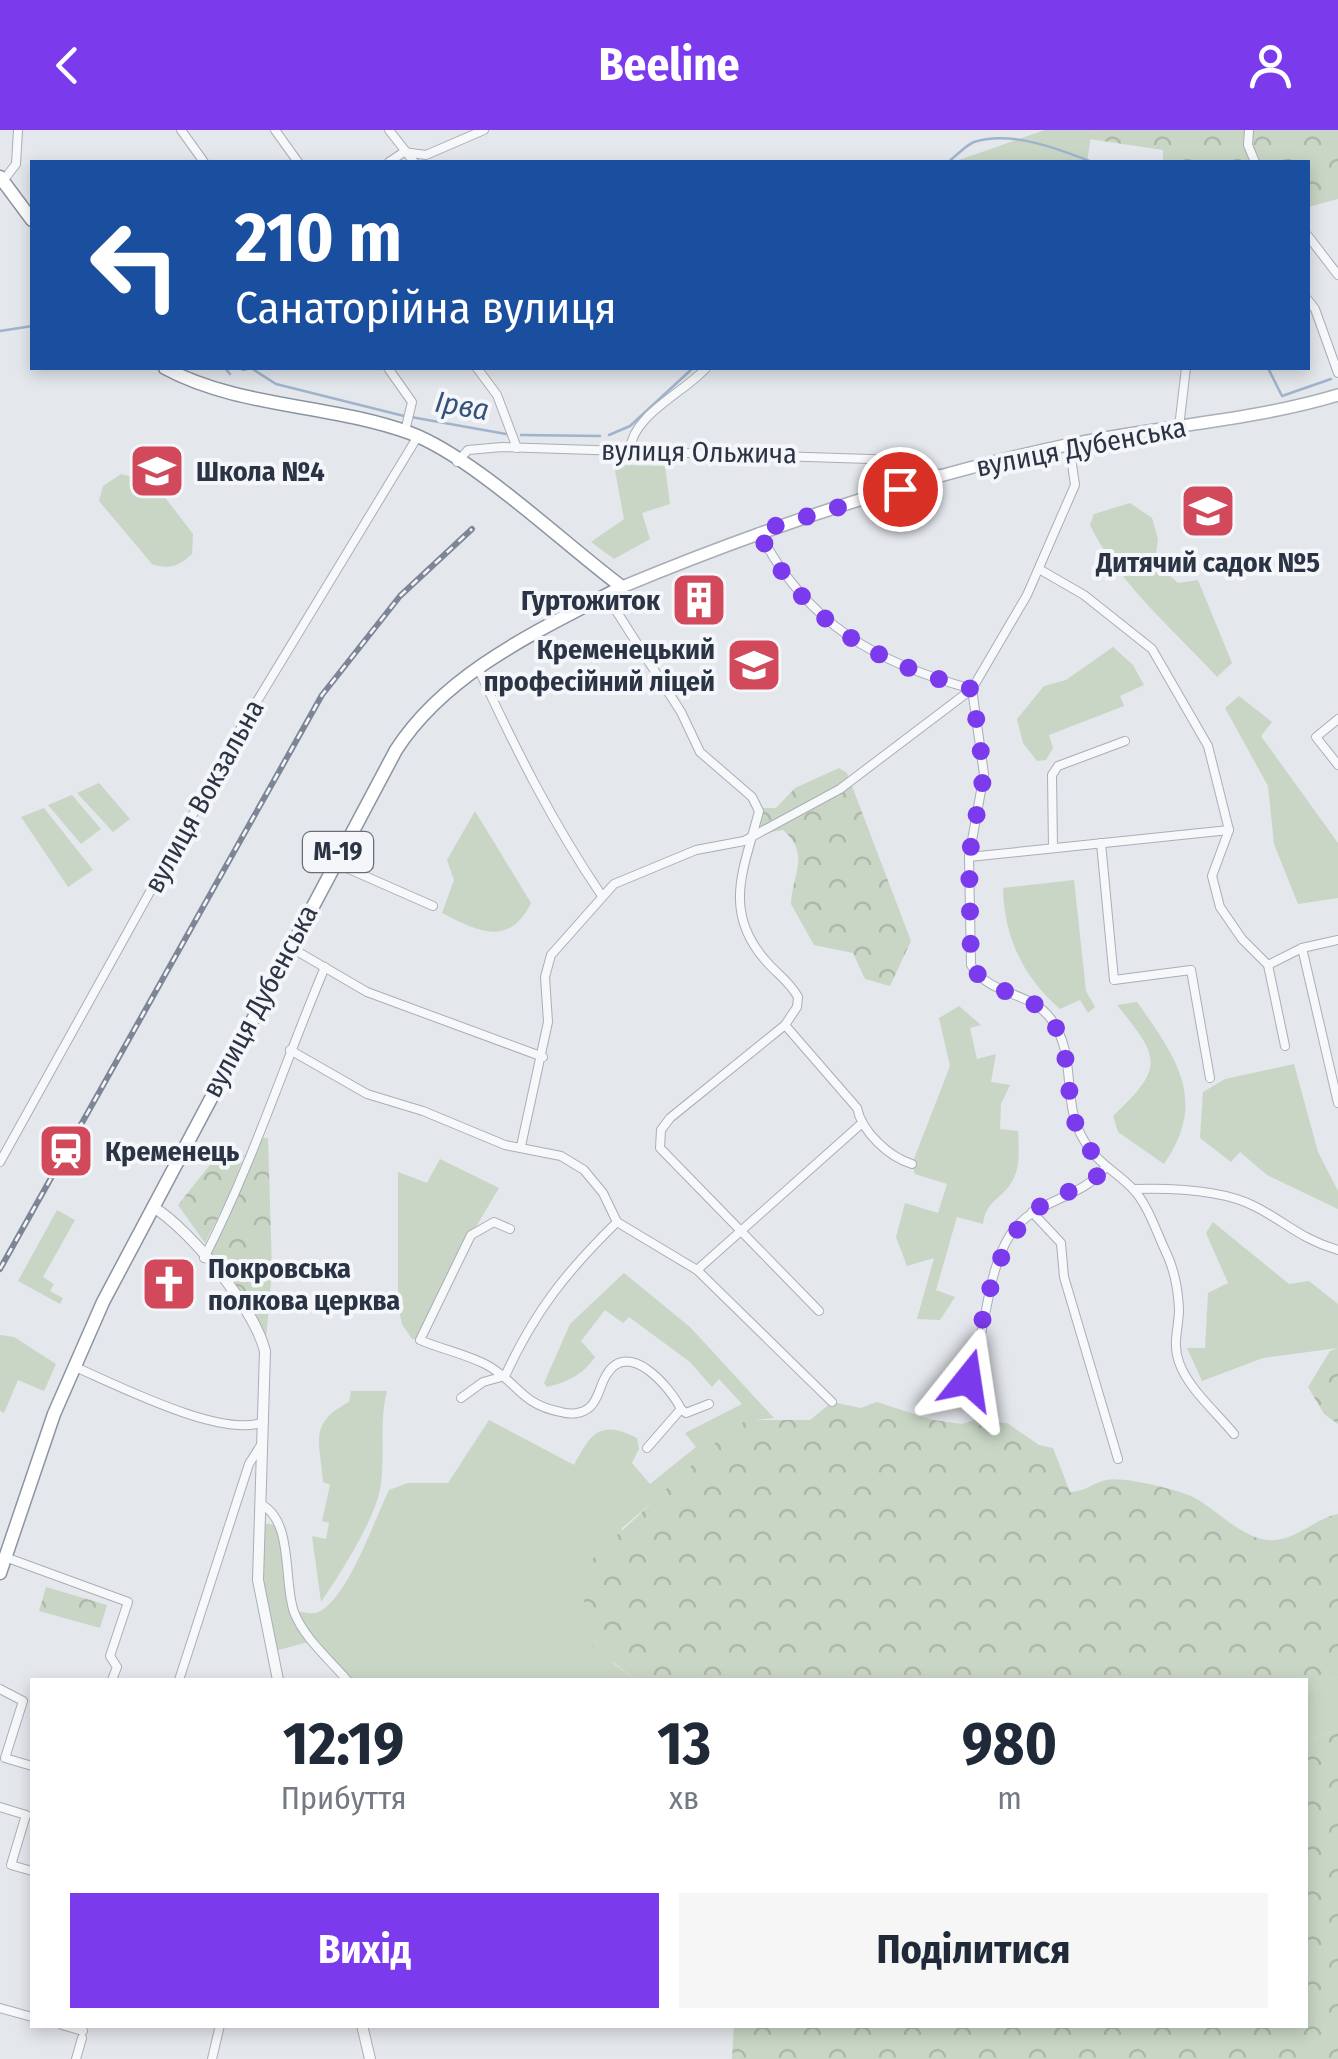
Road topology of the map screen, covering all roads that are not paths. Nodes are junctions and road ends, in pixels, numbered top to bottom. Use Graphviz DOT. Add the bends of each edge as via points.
graph roads {
  1 [pos="18,130"];
  2 [pos="181,130"];
  3 [pos="275,130"];
  4 [pos="389,130"];
  5 [pos="484,130"];
  6 [pos="1249,130"];
  7 [pos="404,152"];
  8 [pos="203,160"];
  9 [pos="297,160"];
  10 [pos="393,160"];
  11 [pos="412,160"];
  12 [pos="1254,160"];
  13 [pos="2,179"];
  14 [pos="30,217"];
  15 [pos="1310,239"];
  16 [pos="1338,275"];
  17 [pos="1310,304"];
  18 [pos="170,370"];
  19 [pos="389,370"];
  20 [pos="478,370"];
  21 [pos="704,370"];
  22 [pos="1186,370"];
  23 [pos="1338,372"];
  24 [pos="1338,394"];
  25 [pos="1179,428"];
  26 [pos="412,434"];
  27 [pos="1069,444"];
  28 [pos="516,448"];
  29 [pos="630,450"];
  30 [pos="900,460"];
  31 [pos="457,462"];
  32 [pos="943,476"];
  33 [pos="900,489"];
  34 [pos="758,531"];
  35 [pos="1039,570"];
  36 [pos="622,586"];
  37 [pos="606,595"];
  38 [pos="478,668"];
  39 [pos="972,689"];
  40 [pos="1338,719"];
  41 [pos="1125,741"];
  42 [pos="1338,766"];
  43 [pos="1229,830"];
  44 [pos="754,833"];
  45 [pos="1102,843"];
  46 [pos="1053,848"];
  47 [pos="969,857"];
  48 [pos="333,862"];
  49 [pos="602,896"];
  50 [pos="432,906"];
  51 [pos="1338,940"];
  52 [pos="288,946"];
  53 [pos="1302,948"];
  54 [pos="1268,965"];
  55 [pos="324,967"];
  56 [pos="785,1025"];
  57 [pos="1285,1046"];
  58 [pos="290,1050"];
  59 [pos="543,1058"];
  60 [pos="1210,1078"];
  61 [pos="1338,1103"];
  62 [pos="860,1124"];
  63 [pos="521,1146"];
  64 [pos="0,1162"];
  65 [pos="912,1164"];
  66 [pos="1104,1169"];
  67 [pos="1133,1189"];
  68 [pos="153,1207"];
  69 [pos="1032,1212"];
  70 [pos="617,1222"];
  71 [pos="510,1229"];
  72 [pos="741,1230"];
  73 [pos="1338,1250"];
  74 [pos="204,1258"];
  75 [pos="697,1270"];
  76 [pos="820,1311"];
  77 [pos="73,1366"];
  78 [pos="505,1376"];
  79 [pos="462,1398"];
  80 [pos="948,1400"];
  81 [pos="832,1402"];
  82 [pos="709,1404"];
  83 [pos="681,1410"];
  84 [pos="264,1422"];
  85 [pos="1234,1434"];
  86 [pos="263,1444"];
  87 [pos="647,1448"];
  88 [pos="1118,1458"];
  89 [pos="260,1504"];
  90 [pos="5,1558"];
  91 [pos="0,1573"];
  92 [pos="113,1678"];
  93 [pos="181,1678"];
  94 [pos="278,1678"];
  95 [pos="345,1678"];
  96 [pos="0,1689"];
  97 [pos="30,1765"];
  98 [pos="0,1807"];
  99 [pos="29,1813"];
  100 [pos="30,1871"];
  101 [pos="0,2008"];
  102 [pos="30,2016"];
  103 [pos="69,2028"];
  104 [pos="219,2028"];
  105 [pos="363,2028"];
  106 [pos="76,2059"];
  107 [pos="212,2059"];
  108 [pos="370,2059"];
  1 -- 13 [label="street" via="16,164"];
  2 -- 8 [label="street"];
  3 -- 9 [label="street"];
  4 -- 7 [label="street"];
  5 -- 7 [label="street" via="426,155"];
  6 -- 12 [label="street"];
  7 -- 10 [label="street"];
  7 -- 11 [label="street"];
  13 -- 14 [label="highway"];
  15 -- 16 [label="street"];
  17 -- 23 [label="street"];
  18 -- 26 [label="highway" via="217,388"];
  19 -- 26 [label="street" via="412,402"];
  20 -- 28 [label="street" via="504,411"];
  21 -- 29 [label="street" via="645,420"];
  22 -- 25 [label="street"];
  24 -- 25 [label="main road, вулиця Дубенська"];
  25 -- 27 [label="main road, вулиця Дубенська"];
  26 -- 31 [label="highway"];
  26 -- 64 [label="street, вулиця Вокзальна"];
  27 -- 32 [label="main road, вулиця Дубенська"];
  27 -- 35 [label="street" via="1075,484"];
  28 -- 29 [label="street, вулиця Ольжича"];
  28 -- 31 [label="street, вулиця Ольжича" via="468,450"];
  29 -- 30 [label="street, вулиця Ольжича"];
  30 -- 32 [label="street, вулиця Ольжича"];
  30 -- 33 [label="street" via="909,474"];
  31 -- 36 [label="highway"];
  32 -- 33 [label="main road, вулиця Дубенська"];
  33 -- 34 [label="main road, вулиця Дубенська"];
  34 -- 36 [label="main road, вулиця Дубенська"];
  34 -- 39 [label="street" via="839,633 881,657"];
  35 -- 39 [label="street"];
  35 -- 43 [label="street" via="1084,595 1152,649 1208,746"];
  36 -- 37 [label="highway, вулиця Дубенська / М-19"];
  37 -- 38 [label="highway, вулиця Дубенська / М-19"];
  37 -- 44 [label="street" via="700,752 752,797 760,811"];
  38 -- 48 [label="highway, вулиця Дубенська / М-19" via="411,727"];
  38 -- 49 [label="street" via="548,811"];
  39 -- 44 [label="street" via="840,789"];
  39 -- 47 [label="street" via="984,774"];
  40 -- 42 [label="street" via="1316,737"];
  41 -- 46 [label="street" via="1058,766 1052,775"];
  43 -- 45 [label="street"];
  43 -- 54 [label="street" via="1212,876 1220,907"];
  44 -- 49 [label="street" via="628,876"];
  44 -- 56 [label="street" via="741,866 739,898 745,931 798,996"];
  45 -- 46 [label="street"];
  45 -- 60 [label="street" via="1114,980 1192,970"];
  46 -- 47 [label="street"];
  47 -- 66 [label="street" via="971,965 988,984 1051,1018 1068,1058 1073,1115"];
  48 -- 50 [label="street"];
  48 -- 52 [label="highway, вулиця Дубенська / М-19"];
  49 -- 59 [label="street" via="551,955"];
  51 -- 53 [label="street"];
  52 -- 55 [label="street"];
  52 -- 68 [label="highway, вулиця Дубенська / М-19"];
  53 -- 54 [label="street"];
  53 -- 61 [label="street"];
  54 -- 57 [label="street"];
  55 -- 58 [label="street"];
  55 -- 59 [label="street" via="367,992"];
  56 -- 62 [label="street" via="848,1097"];
  56 -- 72 [label="street" via="683,1106 658,1138 660,1148"];
  58 -- 63 [label="street" via="367,1094"];
  58 -- 74 [label="street" via="242,1186"];
  59 -- 63 [label="street"];
  62 -- 65 [label="street"];
  62 -- 72 [label="street"];
  63 -- 70 [label="street" via="584,1170"];
  66 -- 67 [label="street"];
  66 -- 69 [label="street" via="1086,1186"];
  67 -- 73 [label="street" via="1240,1202"];
  67 -- 85 [label="street" via="1175,1277 1180,1366"];
  68 -- 74 [label="street" via="178,1222"];
  68 -- 77 [label="highway, М-19"];
  69 -- 80 [label="street" via="1004,1248 968,1380"];
  69 -- 88 [label="street" via="1061,1243 1064,1277"];
  70 -- 75 [label="street"];
  70 -- 78 [label="street" via="554,1287"];
  71 -- 78 [label="street" via="494,1222 471,1235 420,1340"];
  72 -- 75 [label="street"];
  72 -- 76 [label="street"];
  74 -- 84 [label="street" via="259,1327"];
  75 -- 81 [label="street"];
  77 -- 84 [label="street" via="210,1421 252,1428"];
  77 -- 90 [label="highway, М-19"];
  78 -- 79 [label="street"];
  78 -- 83 [label="street" via="532,1405 582,1412 593,1405 607,1373 625,1361 658,1378"];
  82 -- 83 [label="street"];
  83 -- 87 [label="street"];
  84 -- 86 [label="street"];
  86 -- 89 [label="street"];
  86 -- 93 [label="street" via="250,1464"];
  89 -- 94 [label="street" via="258,1580"];
  89 -- 95 [label="street" via="280,1525 290,1597 302,1629"];
  90 -- 91 [label="highway, М-19"];
  90 -- 92 [label="street" via="128,1602 110,1656 117,1666"];
  96 -- 97 [label="street" via="24,1701 5,1758"];
  98 -- 99 [label="street"];
  99 -- 100 [label="street" via="11,1864"];
  101 -- 102 [label="street"];
  103 -- 106 [label="street" via="82,2034"];
  104 -- 107 [label="street"];
  105 -- 108 [label="street"];
}
